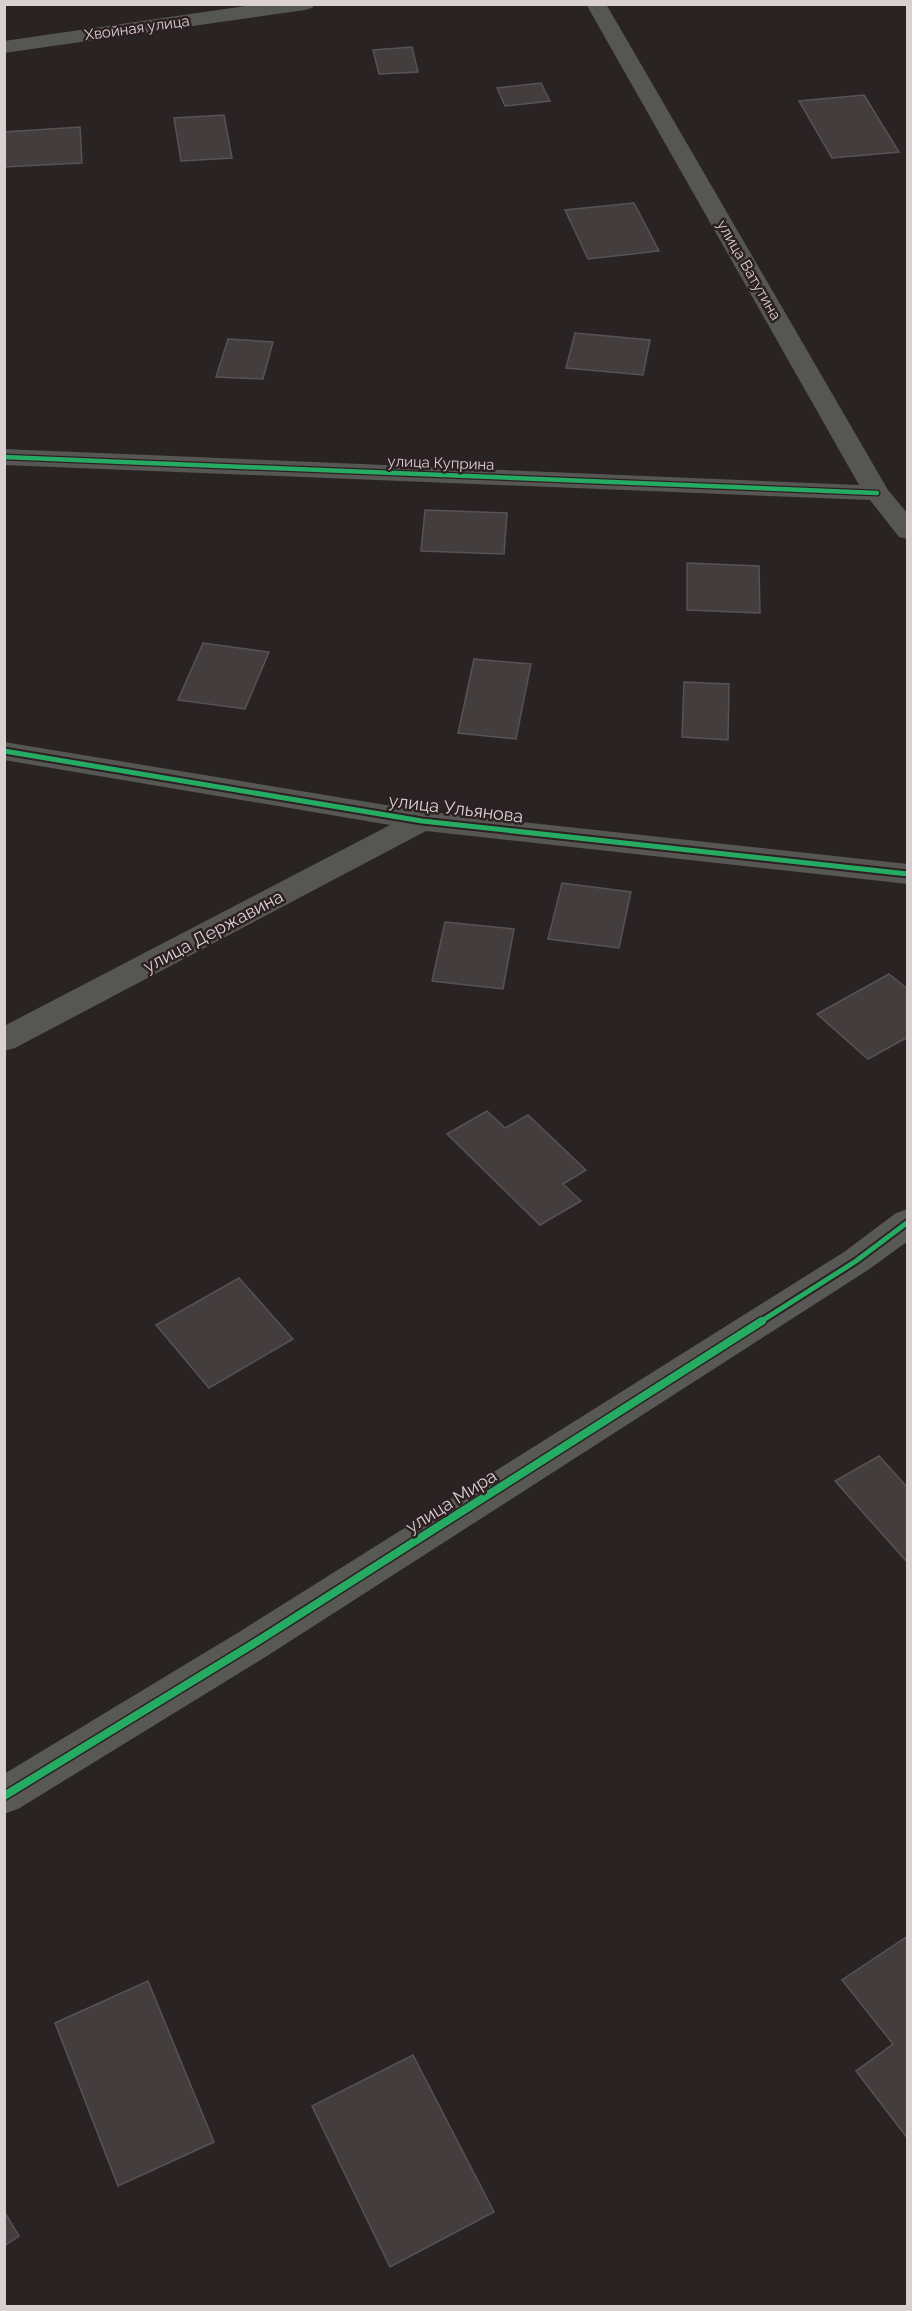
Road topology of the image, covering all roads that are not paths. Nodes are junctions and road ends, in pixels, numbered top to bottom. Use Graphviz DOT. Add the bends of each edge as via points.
graph roads {
  1 [pos="306,4"];
  2 [pos="596,4"];
  3 [pos="4,47"];
  4 [pos="4,457"];
  5 [pos="877,493"];
  6 [pos="908,531"];
  7 [pos="4,751"];
  8 [pos="422,821"];
  9 [pos="908,874"];
  10 [pos="4,1040"];
  11 [pos="908,1222"];
  12 [pos="4,1796"];
  1 -- 3 [label="street, Хвойная улица"];
  2 -- 5 [label="street, улица Ватутина"];
  4 -- 5 [label="street, улица Куприна"];
  5 -- 6 [label="street, улица Ватутина"];
  7 -- 8 [label="street, улица Ульянова"];
  8 -- 9 [label="street, улица Ульянова"];
  8 -- 10 [label="street, улица Державина"];
  11 -- 12 [label="street, улица Мира" via="856,1261 253,1644"];
}
